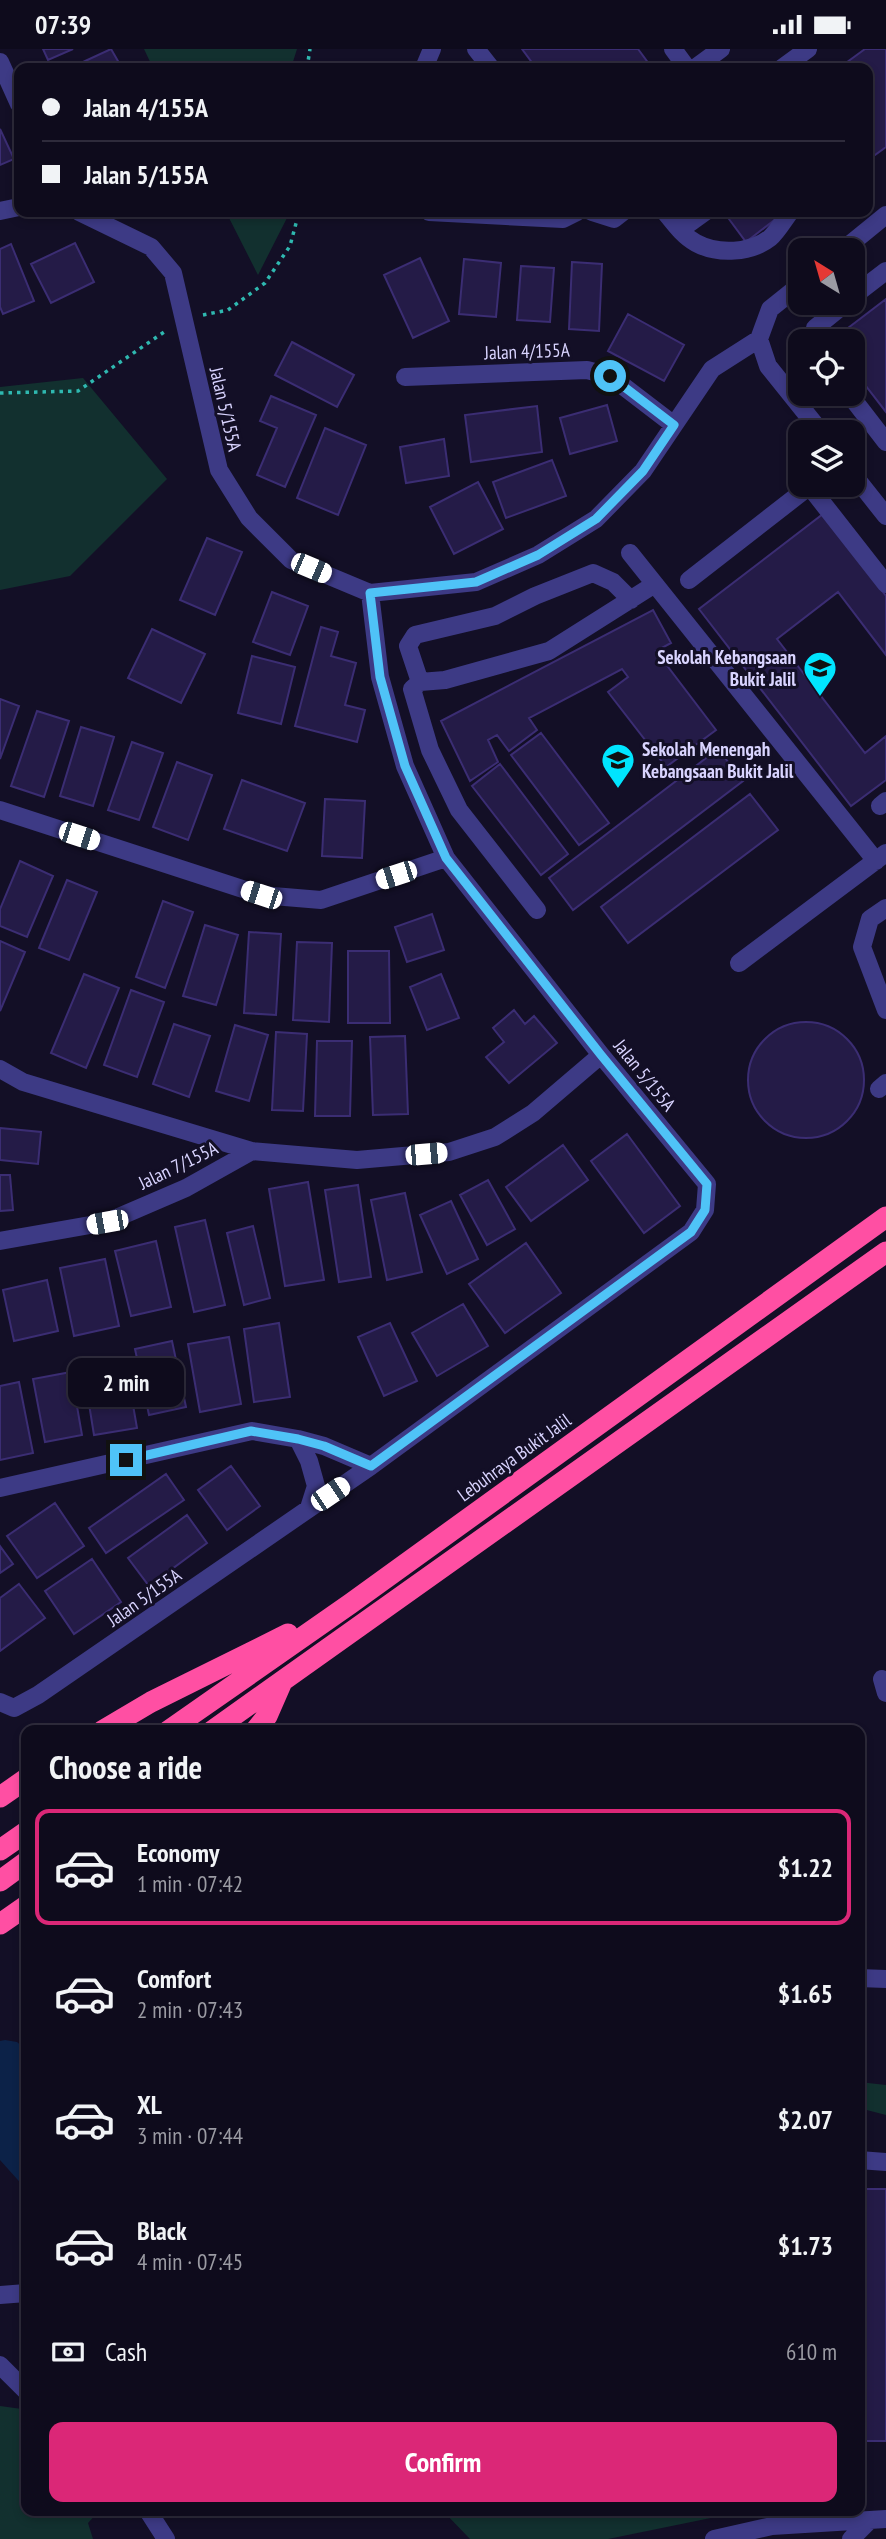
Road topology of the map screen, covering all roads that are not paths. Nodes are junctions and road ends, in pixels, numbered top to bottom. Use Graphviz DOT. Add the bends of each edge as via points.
graph roads {
  1 [pos="476,49"];
  2 [pos="721,49"];
  3 [pos="808,49"];
  4 [pos="0,62"];
  5 [pos="487,63"];
  6 [pos="702,63"];
  7 [pos="789,63"];
  8 [pos="14,93"];
  9 [pos="886,215"];
  10 [pos="89,217"];
  11 [pos="669,217"];
  12 [pos="698,217"];
  13 [pos="786,217"];
  14 [pos="680,230"];
  15 [pos="857,238"];
  16 [pos="886,271"];
  17 [pos="865,285"];
  18 [pos="788,295"];
  19 [pos="829,315"];
  20 [pos="815,329"];
  21 [pos="760,339"];
  22 [pos="405,377"];
  23 [pos="858,406"];
  24 [pos="811,420"];
  25 [pos="674,425"];
  26 [pos="886,442"];
  27 [pos="865,489"];
  28 [pos="796,497"];
  29 [pos="819,497"];
  30 [pos="886,516"];
  31 [pos="630,553"];
  32 [pos="690,580"];
  33 [pos="655,584"];
  34 [pos="886,584"];
  35 [pos="370,593"];
  36 [pos="631,600"];
  37 [pos="420,682"];
  38 [pos="0,810"];
  39 [pos="446,858"];
  40 [pos="882,859"];
  41 [pos="886,908"];
  42 [pos="537,910"];
  43 [pos="739,963"];
  44 [pos="886,1010"];
  45 [pos="601,1055"];
  46 [pos="0,1069"];
  47 [pos="251,1151"];
  48 [pos="886,1217"];
  49 [pos="0,1241"];
  50 [pos="886,1252"];
  51 [pos="298,1439"];
  52 [pos="371,1466"];
  53 [pos="0,1488"];
  54 [pos="309,1508"];
  55 [pos="350,1604"];
  56 [pos="281,1682"];
  57 [pos="0,1702"];
  58 [pos="112,1725"];
  59 [pos="177,1725"];
  60 [pos="220,1725"];
  61 [pos="260,1725"];
  62 [pos="21,1782"];
  63 [pos="0,1797"];
  64 [pos="21,1835"];
  65 [pos="0,1850"];
  66 [pos="21,1866"];
  67 [pos="0,1881"];
  68 [pos="21,1909"];
  69 [pos="0,1924"];
  70 [pos="865,1978"];
  71 [pos="886,1979"];
  72 [pos="865,2160"];
  73 [pos="886,2162"];
  74 [pos="21,2293"];
  75 [pos="0,2294"];
  76 [pos="0,2365"];
  77 [pos="21,2386"];
  78 [pos="151,2516"];
  79 [pos="772,2518"];
  80 [pos="877,2520"];
  81 [pos="166,2539"];
  82 [pos="714,2539"];
  83 [pos="851,2539"];
  1 -- 5 [label="street"];
  2 -- 6 [label="street"];
  3 -- 7 [label="street"];
  4 -- 8 [label="street"];
  9 -- 15 [label="street"];
  10 -- 35 [label="street, Jalan 5/155A" via="151,247 173,273 219,470 249,518 291,560"];
  11 -- 14 [label="street"];
  12 -- 14 [label="street"];
  13 -- 14 [label="street" via="771,237 749,250 696,244"];
  16 -- 17 [label="street"];
  18 -- 21 [label="street" via="770,309"];
  19 -- 20 [label="street"];
  21 -- 24 [label="street" via="768,366"];
  21 -- 25 [label="street, Jalan 5/155A" via="712,369"];
  22 -- 25 [label="street, Jalan 4/155A" via="587,370 610,376"];
  23 -- 26 [label="street"];
  25 -- 35 [label="street, Jalan 5/155A" via="643,471 596,519 538,555 476,582"];
  27 -- 30 [label="street"];
  28 -- 32 [label="street"];
  29 -- 34 [label="street"];
  31 -- 33 [label="street"];
  33 -- 36 [label="street"];
  33 -- 40 [label="street"];
  35 -- 39 [label="street, Jalan 5/155A" via="380,677 405,766"];
  36 -- 37 [label="street" via="549,651 456,677"];
  36 -- 37 [label="street" via="613,582 593,573 495,616 415,635 408,646"];
  37 -- 42 [label="street" via="412,689 430,750 459,810"];
  38 -- 39 [label="street" via="261,895 320,900"];
  39 -- 45 [label="street, Jalan 5/155A"];
  40 -- 43 [label="street"];
  41 -- 44 [label="street" via="870,919 862,947"];
  45 -- 47 [label="street" via="533,1113 495,1137 449,1152 357,1160"];
  45 -- 52 [label="street, Jalan 5/155A" via="707,1184 705,1210 691,1232"];
  46 -- 47 [label="street" via="23,1082"];
  47 -- 49 [label="street, Jalan 7/155A" via="186,1188 107,1222"];
  48 -- 55 [label="highway, Lebuhraya Bukit Jalil"];
  50 -- 56 [label="highway"];
  51 -- 52 [label="street"];
  51 -- 53 [label="street" via="251,1431"];
  51 -- 54 [label="street" via="316,1486"];
  52 -- 54 [label="street, Jalan 5/155A"];
  54 -- 57 [label="street, Jalan 5/155A" via="38,1695 14,1708"];
  55 -- 58 [label="highway"];
  55 -- 59 [label="highway, Lebuhraya Bukit Jalil"];
  56 -- 60 [label="highway"];
  56 -- 61 [label="highway"];
  62 -- 63 [label="highway"];
  64 -- 65 [label="highway"];
  66 -- 67 [label="highway"];
  68 -- 69 [label="highway"];
  70 -- 71 [label="street"];
  72 -- 73 [label="street"];
  74 -- 75 [label="street"];
  76 -- 77 [label="street"];
  78 -- 81 [label="street"];
  79 -- 80 [label="street"];
  79 -- 82 [label="street"];
  80 -- 83 [label="street"];
}
